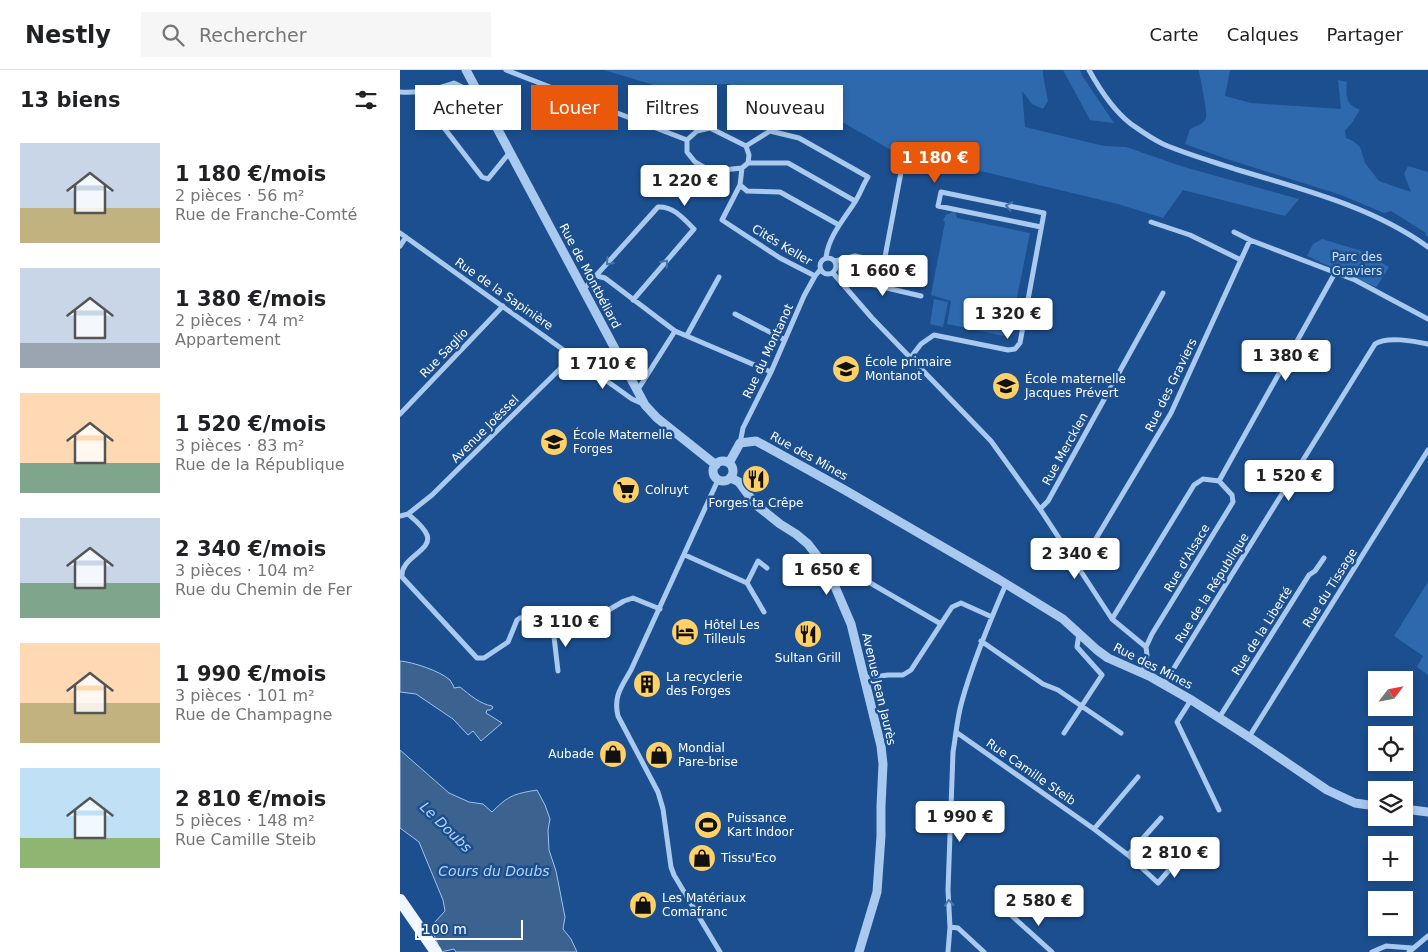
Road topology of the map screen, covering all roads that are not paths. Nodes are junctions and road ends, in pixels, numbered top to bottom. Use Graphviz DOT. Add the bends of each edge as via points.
graph roads {
  1 [pos="466,70"];
  2 [pos="506,70"];
  3 [pos="1089,70"];
  4 [pos="448,85"];
  5 [pos="464,85"];
  6 [pos="474,85"];
  7 [pos="400,92"];
  8 [pos="415,93"];
  9 [pos="446,130"];
  10 [pos="498,130"];
  11 [pos="687,140"];
  12 [pos="746,146"];
  13 [pos="510,152"];
  14 [pos="748,164"];
  15 [pos="902,167"];
  16 [pos="742,168"];
  17 [pos="740,185"];
  18 [pos="855,201"];
  19 [pos="1151,222"];
  20 [pos="839,225"];
  21 [pos="1041,227"];
  22 [pos="1234,232"];
  23 [pos="400,233"];
  24 [pos="406,237"];
  25 [pos="1250,240"];
  26 [pos="400,246"];
  27 [pos="1428,247"];
  28 [pos="826,258"];
  29 [pos="1241,260"];
  30 [pos="834,261"];
  31 [pos="820,270"];
  32 [pos="1335,272"];
  33 [pos="833,273"];
  34 [pos="597,276"];
  35 [pos="815,276"];
  36 [pos="719,277"];
  37 [pos="843,283"];
  38 [pos="583,290"];
  39 [pos="1163,293"];
  40 [pos="921,296"];
  41 [pos="633,300"];
  42 [pos="503,306"];
  43 [pos="734,314"];
  44 [pos="1428,319"];
  45 [pos="675,331"];
  46 [pos="687,335"];
  47 [pos="785,340"];
  48 [pos="1427,344"];
  49 [pos="573,356"];
  50 [pos="911,357"];
  51 [pos="771,372"];
  52 [pos="637,392"];
  53 [pos="645,405"];
  54 [pos="400,414"];
  55 [pos="740,442"];
  56 [pos="1428,450"];
  57 [pos="729,463"];
  58 [pos="716,465"];
  59 [pos="730,478"];
  60 [pos="718,480"];
  61 [pos="1219,481"];
  62 [pos="1040,510"];
  63 [pos="408,514"];
  64 [pos="400,516"];
  65 [pos="685,555"];
  66 [pos="1324,558"];
  67 [pos="1077,565"];
  68 [pos="767,568"];
  69 [pos="833,582"];
  70 [pos="746,583"];
  71 [pos="1006,584"];
  72 [pos="660,609"];
  73 [pos="764,612"];
  74 [pos="544,615"];
  75 [pos="992,617"];
  76 [pos="1112,619"];
  77 [pos="562,622"];
  78 [pos="941,624"];
  79 [pos="553,628"];
  80 [pos="1079,634"];
  81 [pos="981,641"];
  82 [pos="1146,647"];
  83 [pos="558,671"];
  84 [pos="1142,674"];
  85 [pos="864,678"];
  86 [pos="1164,684"];
  87 [pos="1191,700"];
  88 [pos="1082,706"];
  89 [pos="1219,718"];
  90 [pos="956,732"];
  91 [pos="1064,733"];
  92 [pos="1122,734"];
  93 [pos="1249,737"];
  94 [pos="1138,777"];
  95 [pos="1368,805"];
  96 [pos="1219,810"];
  97 [pos="1413,810"];
  98 [pos="1428,812"];
  99 [pos="1161,818"];
  100 [pos="1094,829"];
  101 [pos="1128,855"];
  102 [pos="1176,862"];
  103 [pos="400,900"];
  104 [pos="400,907"];
  105 [pos="1012,916"];
  106 [pos="950,927"];
  107 [pos="1428,936"];
  108 [pos="1411,950"];
  109 [pos="431,952"];
  110 [pos="436,952"];
  111 [pos="720,952"];
  112 [pos="859,952"];
  113 [pos="948,952"];
  114 [pos="984,952"];
  115 [pos="1052,952"];
  116 [pos="1372,952"];
  1 -- 6 [label="street, Rue de Montbéliard"];
  2 -- 11 [label="street"];
  3 -- 27 [label="street" via="1113,107 1129,123 1162,144 1342,202 1385,220"];
  4 -- 5 [label="street"];
  7 -- 8 [label="street"];
  9 -- 13 [label="street" via="482,177 488,179"];
  10 -- 13 [label="street, Rue de Montbéliard"];
  11 -- 12 [label="street" via="697,131 710,128"];
  11 -- 16 [label="street" via="687,152 695,162 707,168"];
  12 -- 14 [label="street"];
  12 -- 18 [label="street, Cités Keller" via="770,131 799,138 868,177"];
  13 -- 38 [label="street, Rue de Montbéliard"];
  14 -- 16 [label="street"];
  14 -- 18 [label="street" via="788,163"];
  15 -- 30 [label="street" via="884,262 855,256"];
  16 -- 17 [label="street, Cités Keller"];
  17 -- 20 [label="street" via="747,191 780,192"];
  17 -- 35 [label="street, Cités Keller" via="722,220 780,258"];
  18 -- 20 [label="street, Cités Keller"];
  19 -- 29 [label="street"];
  20 -- 28 [label="street, Cités Keller"];
  21 -- 21 [label="street, one-way" via="1044,213 941,192 938,206"];
  21 -- 50 [label="street" via="1020,342 1015,349 934,335"];
  22 -- 25 [label="street"];
  23 -- 24 [label="street, Rue de la Sapinière"];
  24 -- 26 [label="street"];
  24 -- 42 [label="street, Rue de la Sapinière"];
  25 -- 29 [label="street, Rue des Graviers"];
  25 -- 32 [label="street"];
  28 -- 30 [label="street"];
  28 -- 31 [label="street" via="820,262"];
  29 -- 67 [label="street, Rue des Graviers" via="1171,413 1085,557"];
  30 -- 33 [label="street"];
  31 -- 33 [label="street" via="826,275"];
  31 -- 35 [label="street, Rue du Montanot"];
  32 -- 44 [label="street"];
  32 -- 61 [label="street"];
  33 -- 37 [label="street"];
  34 -- 38 [label="street"];
  34 -- 41 [label="street" via="605,278"];
  41 -- 34 [label="street, one-way" via="694,229 681,216 666,207 658,207"];
  35 -- 47 [label="street, Rue du Montanot"];
  36 -- 46 [label="street"];
  37 -- 40 [label="street" via="857,281"];
  37 -- 50 [label="street"];
  38 -- 52 [label="street, Rue de Montbéliard"];
  39 -- 62 [label="street, Rue Mercklen" via="1048,501"];
  41 -- 45 [label="street"];
  42 -- 49 [label="street, Rue de la Sapinière"];
  42 -- 54 [label="street, Rue Saglio"];
  43 -- 47 [label="street"];
  45 -- 46 [label="street"];
  45 -- 52 [label="street"];
  46 -- 51 [label="street"];
  47 -- 51 [label="street, Rue du Montanot"];
  48 -- 86 [label="street, Rue de la République" via="1388,339 1375,344"];
  49 -- 53 [label="street, Rue de la Sapinière"];
  49 -- 63 [label="street, Avenue Joëssel" via="432,495"];
  50 -- 62 [label="street" via="991,441"];
  51 -- 55 [label="street, Rue du Montanot" via="743,428"];
  52 -- 53 [label="street, Rue de Montbéliard"];
  53 -- 58 [label="street, Rue de Montbéliard"];
  55 -- 57 [label="street"];
  55 -- 71 [label="street, Rue des Mines" via="756,441"];
  56 -- 93 [label="street, Rue du Tissage"];
  57 -- 58 [label="street"];
  57 -- 59 [label="street" via="733,470"];
  58 -- 60 [label="street" via="713,473"];
  59 -- 60 [label="street"];
  59 -- 69 [label="street, Avenue Jean Jaurès" via="739,482 755,504 808,544"];
  60 -- 65 [label="street"];
  61 -- 76 [label="street" via="1203,478 1194,485"];
  61 -- 82 [label="street, Rue d'Alsace" via="1232,495 1233,502"];
  62 -- 67 [label="street"];
  63 -- 64 [label="street"];
  63 -- 74 [label="street" via="428,538 427,544 403,566 402,577 477,658 484,658 508,642 520,618"];
  65 -- 70 [label="street"];
  65 -- 72 [label="street"];
  66 -- 89 [label="street, Rue de la Liberté" via="1309,574"];
  67 -- 76 [label="street"];
  68 -- 70 [label="street" via="758,561"];
  69 -- 78 [label="street" via="852,573"];
  69 -- 85 [label="street, Avenue Jean Jaurès" via="851,624"];
  70 -- 73 [label="street"];
  71 -- 75 [label="street"];
  71 -- 80 [label="street, Rue des Mines" via="1063,619"];
  72 -- 77 [label="street" via="633,598 593,619"];
  72 -- 111 [label="street" via="617,696 616,706 618,716 658,792 674,875"];
  74 -- 77 [label="street" via="553,609 558,610 562,614"];
  74 -- 79 [label="street" via="544,621"];
  75 -- 78 [label="street" via="961,603 952,607"];
  75 -- 81 [label="street"];
  76 -- 82 [label="street"];
  77 -- 79 [label="street"];
  78 -- 85 [label="street" via="911,670 903,676"];
  79 -- 83 [label="street"];
  80 -- 84 [label="street, Rue des Mines" via="1108,658"];
  80 -- 88 [label="street" via="1077,647 1102,675"];
  81 -- 88 [label="street" via="1043,684"];
  81 -- 90 [label="street" via="961,703"];
  82 -- 84 [label="street" via="1148,655"];
  84 -- 86 [label="street, Rue des Mines"];
  85 -- 112 [label="street, Avenue Jean Jaurès" via="883,764 877,892"];
  86 -- 87 [label="street, Rue des Mines"];
  87 -- 89 [label="street, Rue des Mines"];
  87 -- 96 [label="street" via="1177,722"];
  88 -- 91 [label="street"];
  88 -- 92 [label="street"];
  89 -- 93 [label="street, Rue des Mines"];
  90 -- 100 [label="street, Rue Camille Steib"];
  106 -- 90 [label="street, one-way" via="948,890"];
  93 -- 95 [label="street, Rue des Mines" via="1326,790 1355,803"];
  94 -- 100 [label="street"];
  97 -- 98 [label="street"];
  99 -- 101 [label="street"];
  100 -- 101 [label="street, Rue Camille Steib"];
  101 -- 102 [label="street, Rue Camille Steib" via="1158,884"];
  103 -- 110 [label="main road"];
  104 -- 109 [label="main road"];
  105 -- 115 [label="street"];
  106 -- 113 [label="street"];
  106 -- 114 [label="street" via="958,928"];
  107 -- 108 [label="street"];
  108 -- 116 [label="street" via="1386,946"];
}
